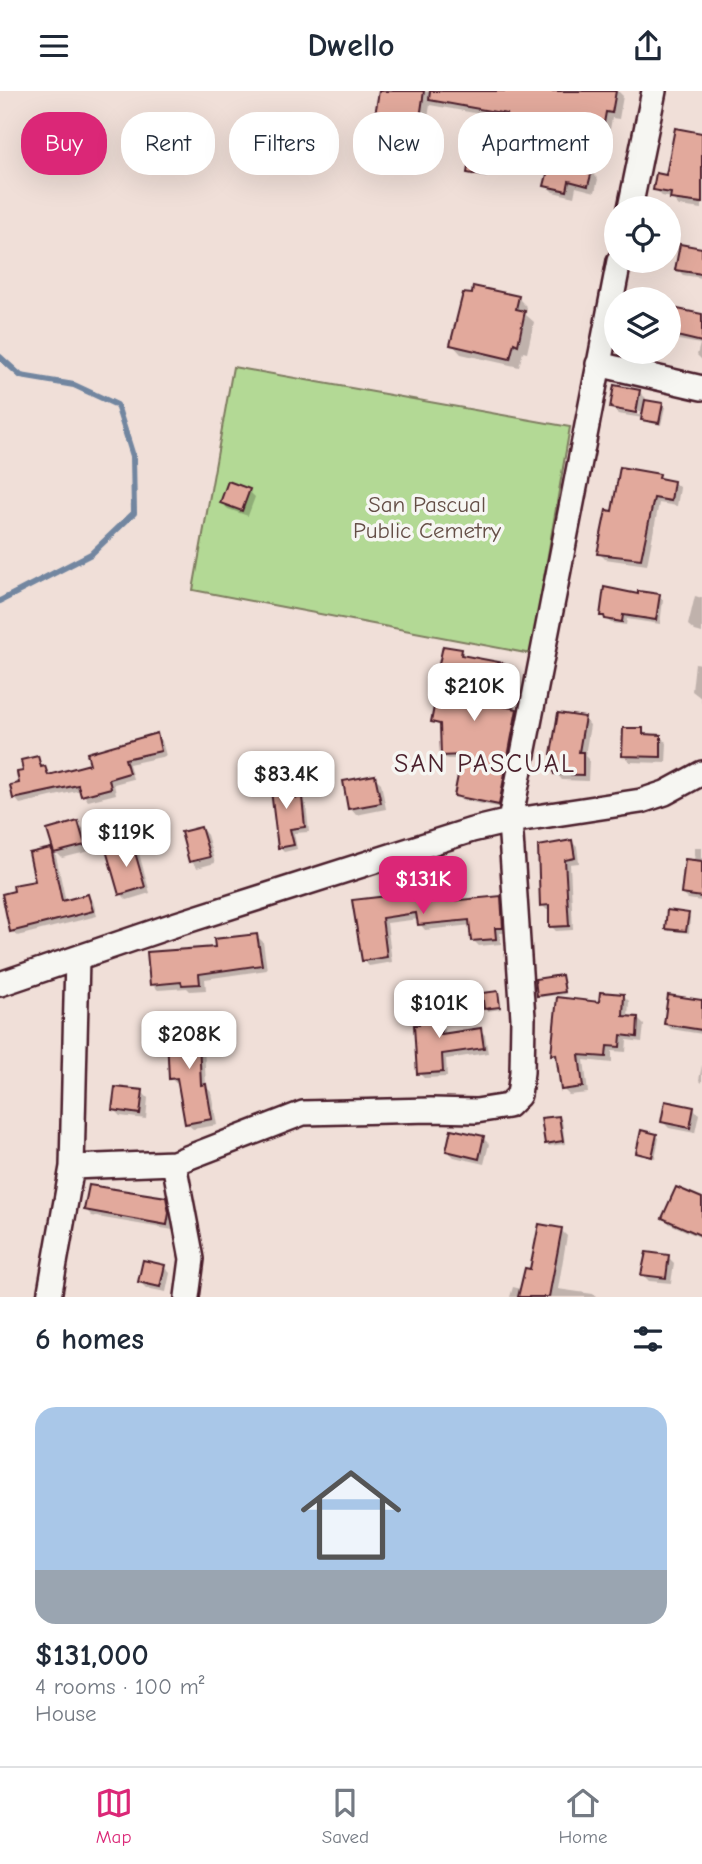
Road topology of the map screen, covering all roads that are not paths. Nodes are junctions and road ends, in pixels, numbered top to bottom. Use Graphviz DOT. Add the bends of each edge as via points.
graph roads {
  1 [pos="654,91"];
  2 [pos="632,196"];
  3 [pos="617,273"];
  4 [pos="598,364"];
  5 [pos="702,388"];
  6 [pos="702,773"];
  7 [pos="510,821"];
  8 [pos="77,958"];
  9 [pos="0,984"];
  10 [pos="174,1163"];
  11 [pos="72,1167"];
  12 [pos="49,1297"];
  13 [pos="187,1297"];
  1 -- 2 [label="street"];
  3 -- 4 [label="street"];
  4 -- 5 [label="street"];
  4 -- 7 [label="street"];
  6 -- 7 [label="street" via="640,801"];
  7 -- 8 [label="street"];
  7 -- 10 [label="street" via="523,1030 522,1072 514,1101 508,1107 476,1111 303,1113"];
  8 -- 9 [label="street"];
  8 -- 11 [label="street"];
  10 -- 11 [label="street"];
  10 -- 13 [label="street" via="192,1259"];
  11 -- 12 [label="street"];
}
